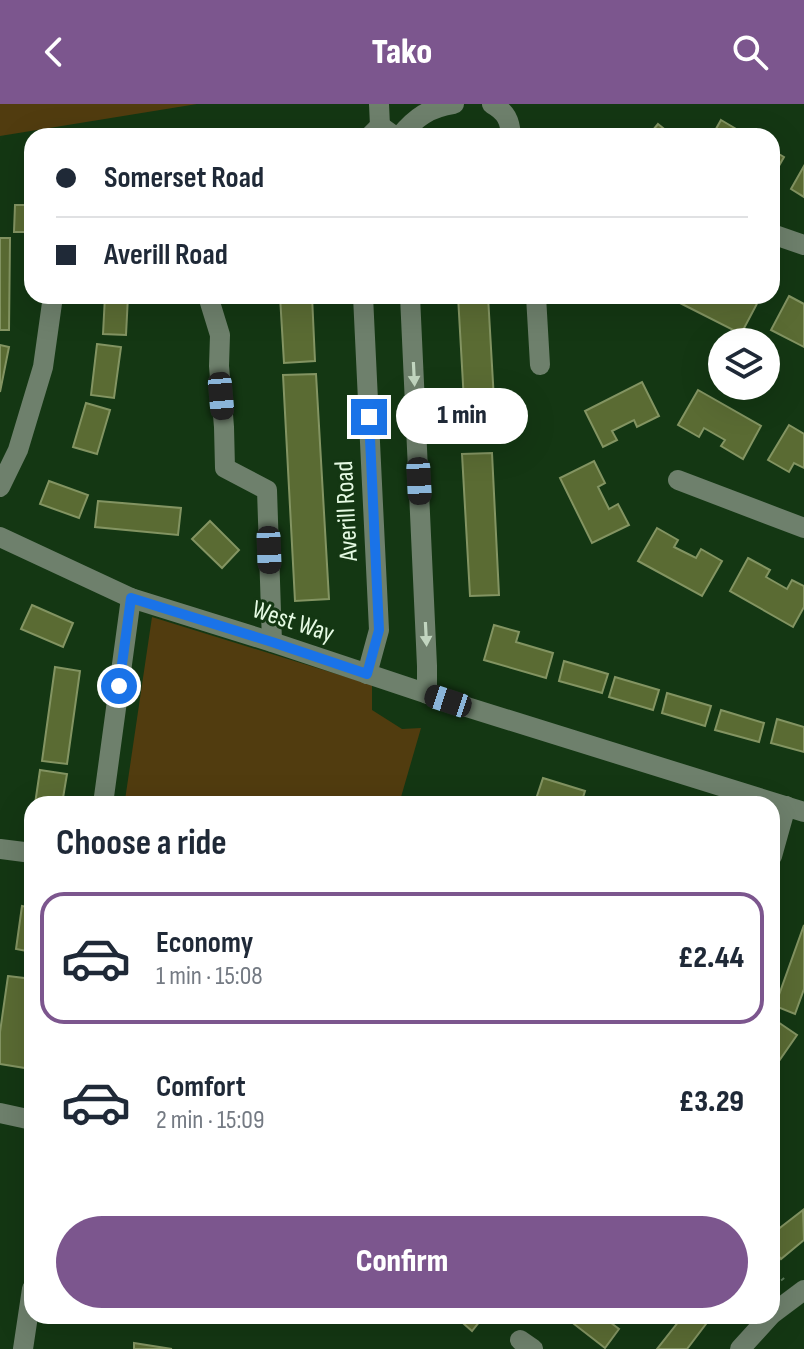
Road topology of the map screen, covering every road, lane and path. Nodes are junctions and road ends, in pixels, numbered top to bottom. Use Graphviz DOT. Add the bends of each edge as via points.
graph roads {
  1 [pos="379,104"];
  2 [pos="454,104"];
  3 [pos="492,104"];
  4 [pos="381,128"];
  5 [pos="407,128"];
  6 [pos="510,128"];
  7 [pos="780,237"];
  8 [pos="804,245"];
  9 [pos="52,304"];
  10 [pos="210,304"];
  11 [pos="363,304"];
  12 [pos="410,304"];
  13 [pos="536,304"];
  14 [pos="540,365"];
  15 [pos="678,480"];
  16 [pos="0,487"];
  17 [pos="804,528"];
  18 [pos="0,537"];
  19 [pos="131,598"];
  20 [pos="272,642"];
  21 [pos="367,674"];
  22 [pos="427,694"];
  23 [pos="104,796"];
  24 [pos="753,796"];
  25 [pos="795,809"];
  26 [pos="780,840"];
  27 [pos="0,849"];
  28 [pos="24,852"];
  29 [pos="0,1113"];
  30 [pos="24,1118"];
  31 [pos="804,1290"];
  32 [pos="780,1308"];
  33 [pos="27,1324"];
  34 [pos="763,1324"];
  35 [pos="23,1349"];
  36 [pos="740,1349"];
  1 -- 4 [label="street"];
  2 -- 5 [label="street" via="435,107"];
  3 -- 6 [label="street" via="503,111"];
  7 -- 8 [label="street"];
  9 -- 16 [label="street" via="43,367 18,450"];
  10 -- 20 [label="street" via="220,335 225,468 267,490"];
  11 -- 21 [label="street, Averill Road" via="379,630"];
  12 -- 22 [label="street, one-way"];
  13 -- 14 [label="street"];
  15 -- 17 [label="street"];
  18 -- 19 [label="street, West Way"];
  19 -- 20 [label="street, West Way"];
  19 -- 23 [label="street"];
  20 -- 21 [label="street, West Way"];
  21 -- 22 [label="street, West Way"];
  22 -- 24 [label="street, West Way"];
  25 -- 26 [label="street"];
  27 -- 28 [label="street"];
  29 -- 30 [label="street"];
  31 -- 32 [label="street"];
  33 -- 35 [label="street"];
  34 -- 36 [label="street"];
}
